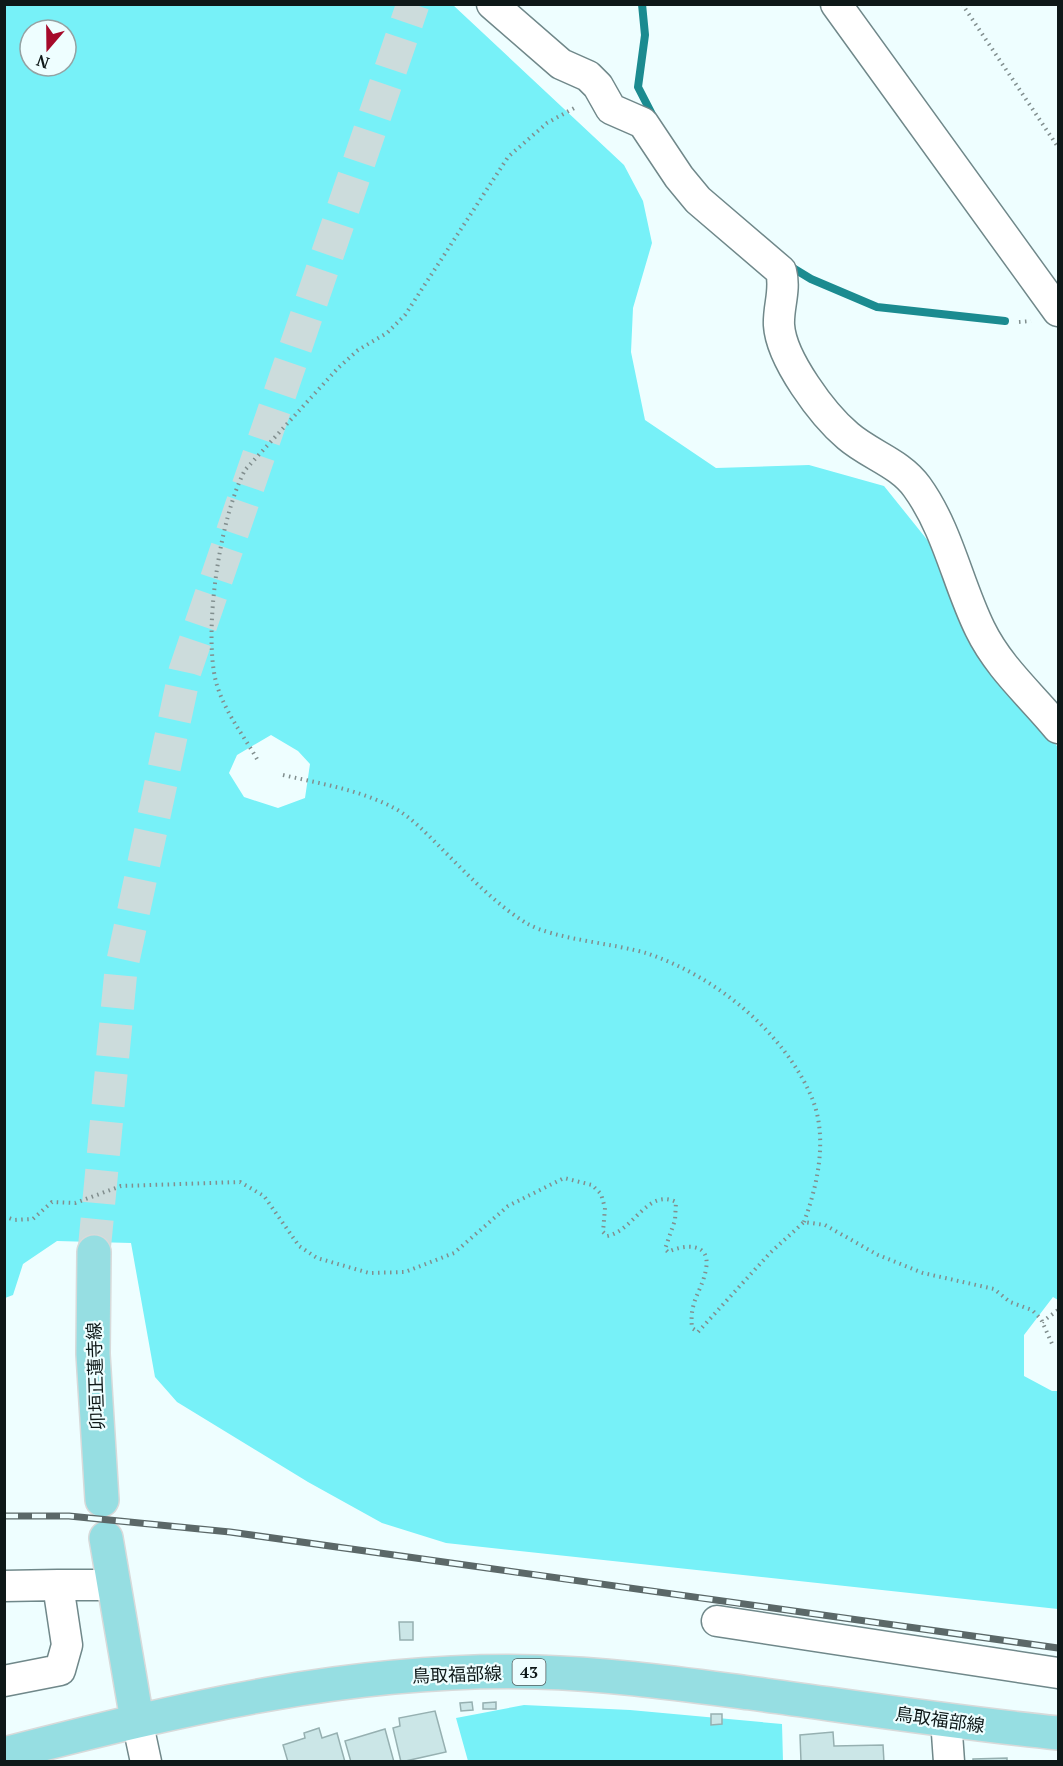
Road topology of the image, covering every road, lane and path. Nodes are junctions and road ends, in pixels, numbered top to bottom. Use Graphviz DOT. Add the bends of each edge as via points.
graph roads {
  1 [pos="492,4"];
  2 [pos="836,4"];
  3 [pos="962,4"];
  4 [pos="606,100"];
  5 [pos="1059,147"];
  6 [pos="1059,311"];
  7 [pos="1059,728"];
  8 [pos="256,759"];
  9 [pos="283,776"];
  10 [pos="4,1216"];
  11 [pos="804,1222"];
  12 [pos="94,1252"];
  13 [pos="1059,1310"];
  14 [pos="1042,1322"];
  15 [pos="1053,1346"];
  16 [pos="102,1500"];
  17 [pos="106,1538"];
  18 [pos="58,1585"];
  19 [pos="113,1585"];
  20 [pos="4,1586"];
  21 [pos="717,1621"];
  22 [pos="1059,1673"];
  23 [pos="4,1681"];
  24 [pos="946,1719"];
  25 [pos="137,1720"];
  26 [pos="1059,1733"];
  27 [pos="4,1754"];
  28 [pos="146,1761"];
  29 [pos="949,1761"];
  1 -- 4 [label="street" via="561,64 588,76"];
  2 -- 6 [label="street"];
  3 -- 5 [label="path"];
  4 -- 7 [label="street" via="611,109 643,123 698,200 781,271 784,283 779,326 785,349 802,380 846,435 897,468 917,487 942,532 991,651"];
  4 -- 8 [label="path" via="576,107 547,123 508,157 405,315 338,368 245,470 223,530 214,596 213,656 226,711"];
  9 -- 11 [label="path" via="338,787 397,810 528,924 649,954 706,981 741,1007 784,1054 812,1099 820,1157"];
  10 -- 11 [label="path" via="33,1219 52,1202 75,1203 121,1186 240,1182 264,1196 286,1232 317,1258 369,1273 405,1272 454,1253 508,1206 564,1178 576,1179 592,1185 601,1194 603,1232 607,1236 624,1229 659,1199 676,1202 675,1220 665,1249 668,1252 693,1245 705,1257 706,1269 691,1317 698,1332"];
  11 -- 14 [label="path" via="832,1228 878,1255 923,1273 994,1289 1010,1302 1032,1310"];
  12 -- 16 [label="main road, 卯垣正蓮寺線" via="93,1354"];
  13 -- 14 [label="path"];
  14 -- 15 [label="path"];
  17 -- 19 [label="main road"];
  18 -- 19 [label="street"];
  18 -- 20 [label="street"];
  18 -- 23 [label="street" via="67,1645 60,1670"];
  19 -- 25 [label="main road"];
  21 -- 22 [label="street"];
  24 -- 25 [label="main road, 鳥取福部線 / 43" via="633,1678 449,1672 358,1680 251,1696"];
  24 -- 26 [label="main road, 鳥取福部線 / 43"];
  24 -- 29 [label="street"];
  25 -- 27 [label="main road, 鳥取福部線 / 43"];
  25 -- 28 [label="street"];
}
